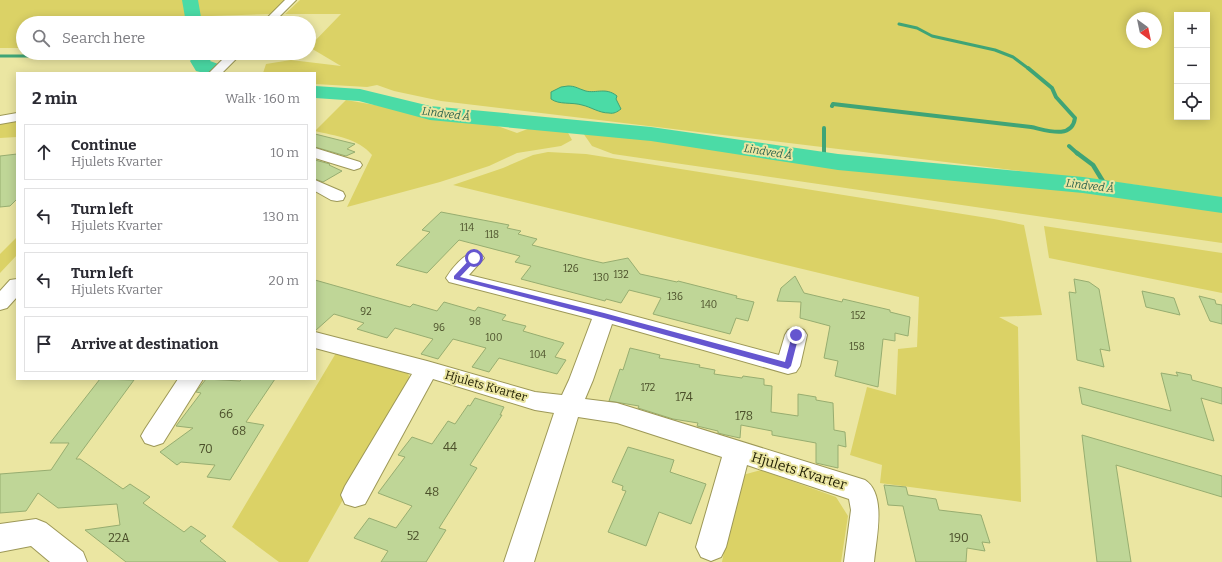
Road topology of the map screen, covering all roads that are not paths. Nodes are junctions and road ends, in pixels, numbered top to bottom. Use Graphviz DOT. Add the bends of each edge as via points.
graph roads {
  1 [pos="291,0"];
  2 [pos="274,16"];
  3 [pos="229,60"];
  4 [pos="217,72"];
  5 [pos="16,117"];
  6 [pos="0,120"];
  7 [pos="316,153"];
  8 [pos="354,165"];
  9 [pos="316,186"];
  10 [pos="337,196"];
  11 [pos="474,258"];
  12 [pos="16,286"];
  13 [pos="0,303"];
  14 [pos="604,316"];
  15 [pos="796,335"];
  16 [pos="316,340"];
  17 [pos="427,369"];
  18 [pos="190,380"];
  19 [pos="569,406"];
  20 [pos="154,436"];
  21 [pos="737,452"];
  22 [pos="355,495"];
  23 [pos="0,538"];
  24 [pos="711,547"];
  25 [pos="72,562"];
  26 [pos="519,562"];
  27 [pos="859,562"];
  1 -- 2 [label="street"];
  3 -- 4 [label="street"];
  5 -- 6 [label="street"];
  7 -- 8 [label="street"];
  9 -- 10 [label="street"];
  11 -- 14 [label="street" via="456,278"];
  12 -- 13 [label="street"];
  14 -- 15 [label="street" via="788,366"];
  14 -- 19 [label="street"];
  16 -- 17 [label="street, Hjulets Kvarter"];
  17 -- 19 [label="street, Hjulets Kvarter" via="535,401"];
  17 -- 22 [label="street"];
  18 -- 20 [label="street"];
  19 -- 21 [label="street, Hjulets Kvarter" via="617,413"];
  19 -- 26 [label="street"];
  21 -- 24 [label="street, Hjulets Kvarter"];
  21 -- 27 [label="street, Hjulets Kvarter" via="861,492 865,510"];
  23 -- 25 [label="street" via="36,532"];
}
